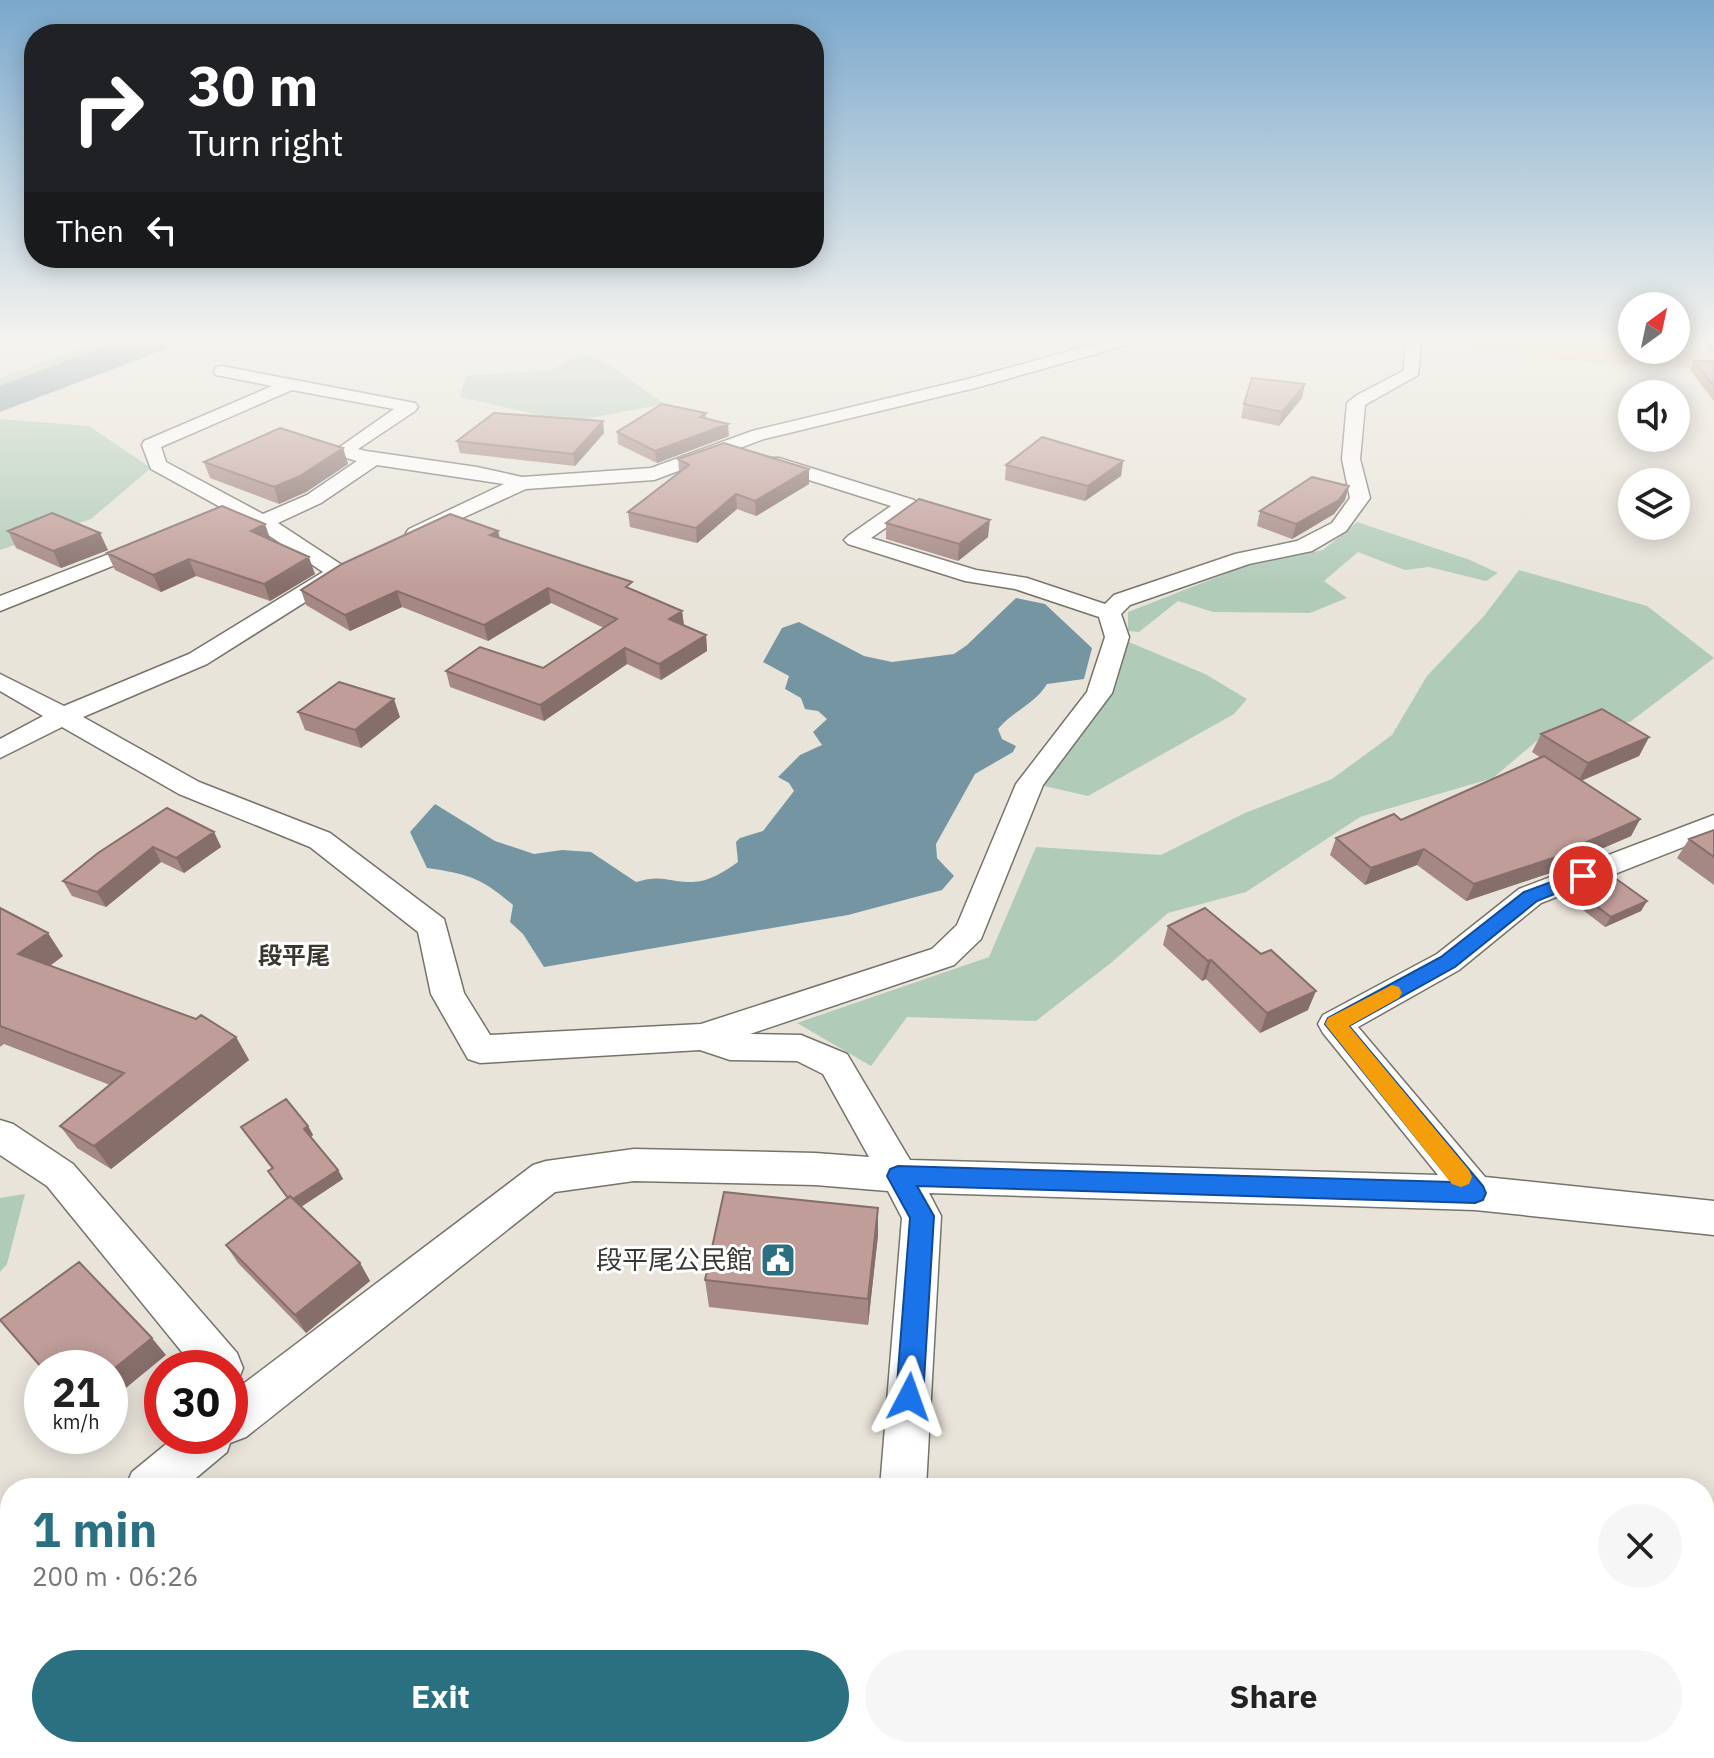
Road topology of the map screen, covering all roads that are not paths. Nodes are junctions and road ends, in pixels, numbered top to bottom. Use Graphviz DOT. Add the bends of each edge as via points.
graph roads {
  1 [pos="201,423"];
  2 [pos="385,423"];
  3 [pos="807,423"];
  4 [pos="1354,423"];
  5 [pos="728,449"];
  6 [pos="371,460"];
  7 [pos="522,483"];
  8 [pos="239,508"];
  9 [pos="210,519"];
  10 [pos="262,522"];
  11 [pos="167,537"];
  12 [pos="393,544"];
  13 [pos="0,604"];
  14 [pos="1109,613"];
  15 [pos="0,681"];
  16 [pos="63,716"];
  17 [pos="0,750"];
  18 [pos="1714,824"];
  19 [pos="701,1037"];
  20 [pos="0,1135"];
  21 [pos="898,1176"];
  22 [pos="1475,1193"];
  23 [pos="1714,1218"];
  24 [pos="207,1350"];
  25 [pos="248,1392"];
  26 [pos="189,1454"];
  27 [pos="160,1478"];
  28 [pos="904,1478"];
  1 -- 8 [label="street" via="151,445 158,465"];
  2 -- 6 [label="street" via="343,451"];
  3 -- 5 [label="street"];
  4 -- 14 [label="street" via="1351,462 1360,498 1339,527 1304,546 1241,560 1122,600"];
  5 -- 7 [label="street" via="654,474"];
  5 -- 14 [label="street" via="907,504 855,540"];
  6 -- 7 [label="street" via="465,469"];
  6 -- 10 [label="street" via="314,499"];
  7 -- 12 [label="street"];
  8 -- 9 [label="street"];
  8 -- 10 [label="street"];
  10 -- 16 [label="street" via="344,568 198,659"];
  11 -- 13 [label="street"];
  14 -- 19 [label="street" via="1117,637 1099,693 1030,784 970,931 943,957"];
  15 -- 16 [label="street"];
  16 -- 17 [label="street"];
  16 -- 19 [label="street" via="189,788 320,840 433,927 448,994 480,1049"];
  18 -- 22 [label="street" via="1530,896 1448,962 1335,1024"];
  19 -- 21 [label="street" via="730,1047 801,1048 835,1064"];
  20 -- 24 [label="street" via="60,1175"];
  21 -- 22 [label="street"];
  21 -- 25 [label="street" via="634,1165 546,1177"];
  21 -- 28 [label="street" via="922,1216"];
  22 -- 23 [label="street"];
  26 -- 27 [label="street"];
}
